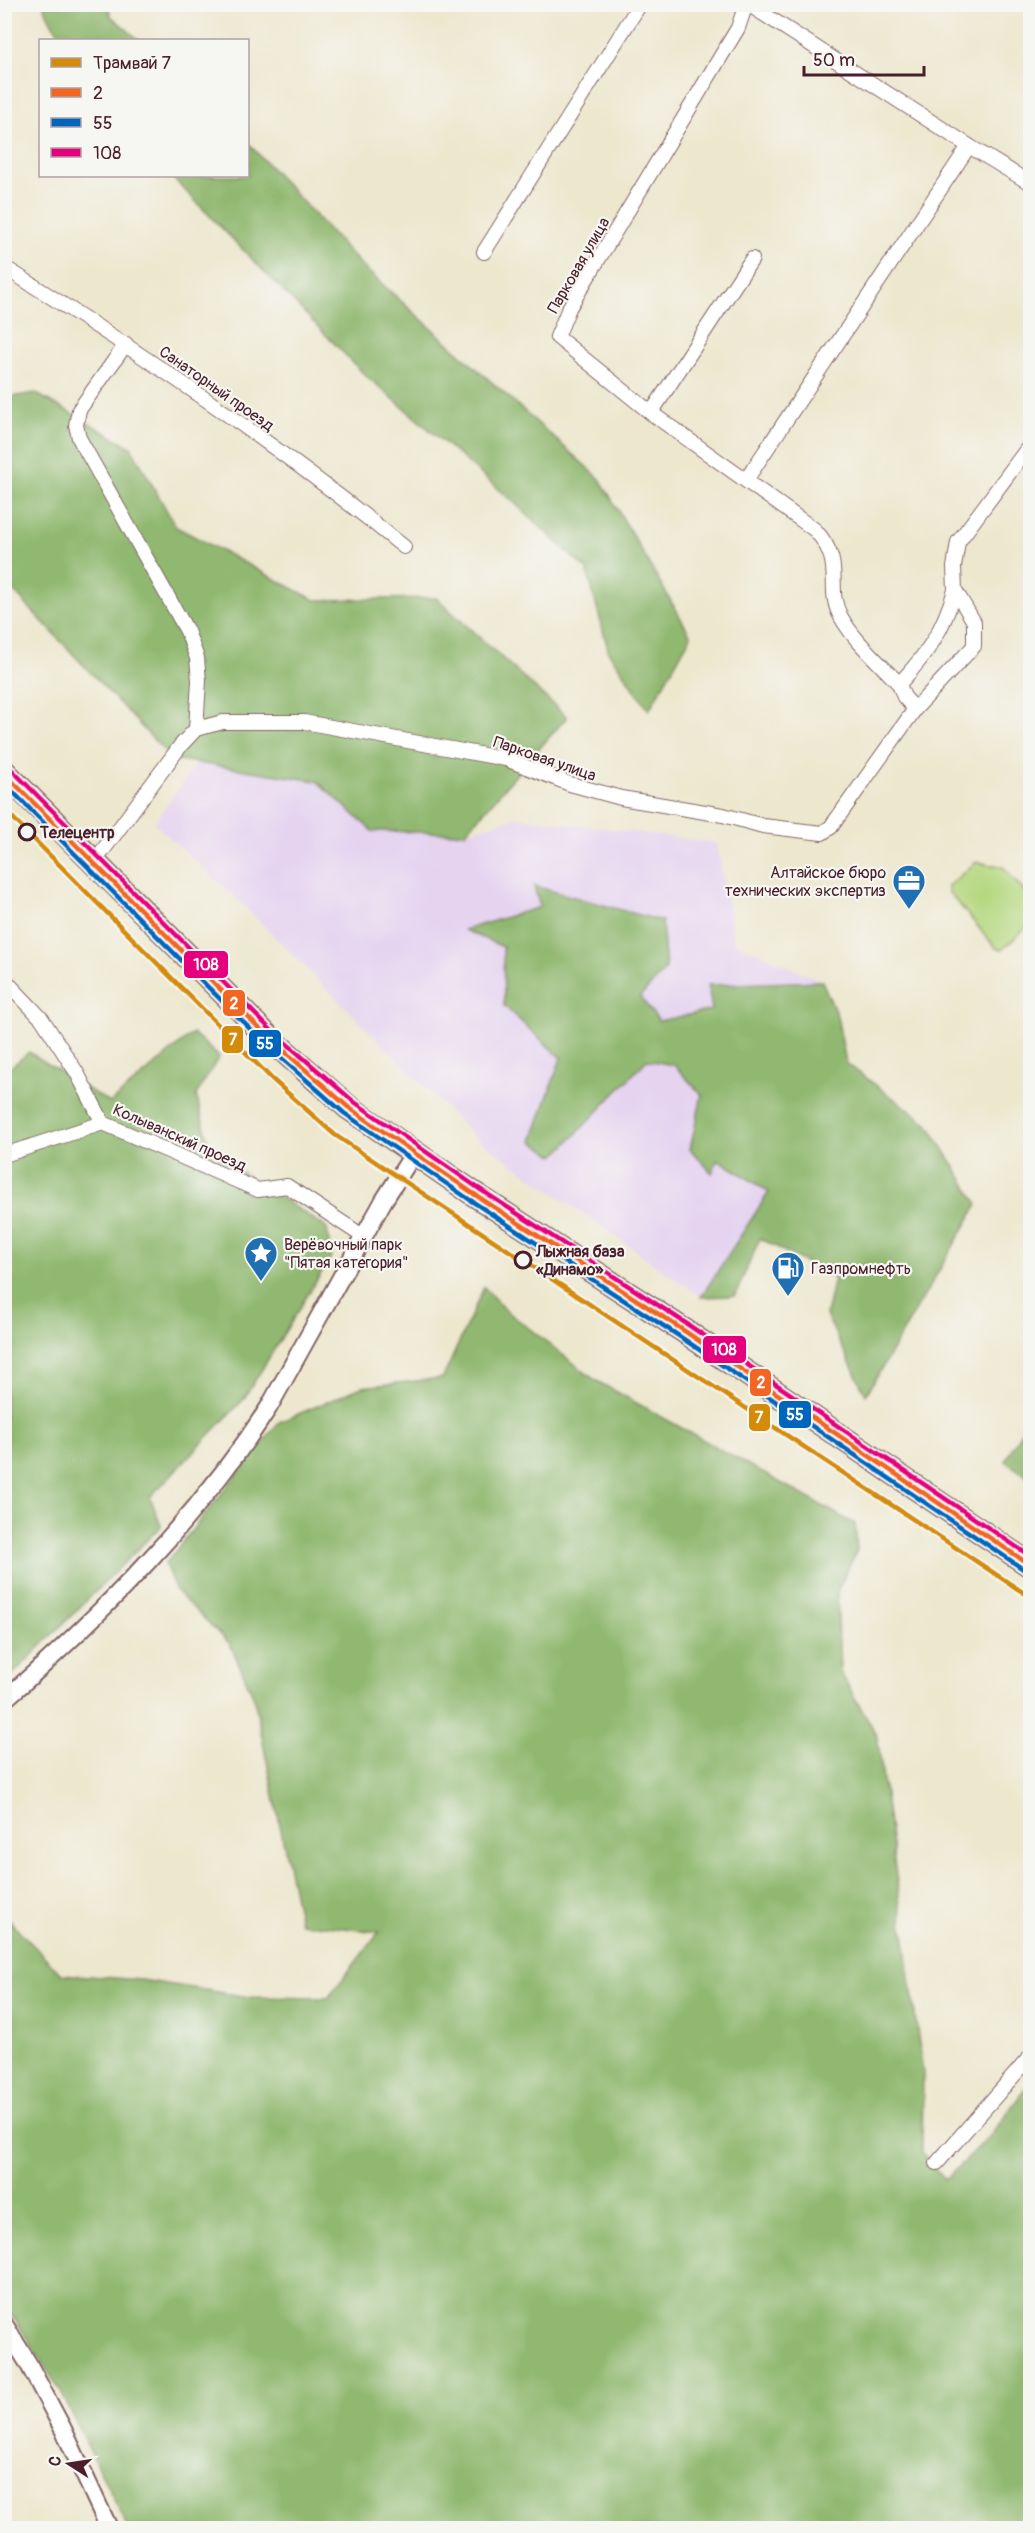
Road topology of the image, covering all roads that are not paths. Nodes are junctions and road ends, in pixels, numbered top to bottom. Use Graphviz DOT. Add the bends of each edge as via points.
graph roads {
  1 [pos="640,4"];
  2 [pos="747,4"];
  3 [pos="969,146"];
  4 [pos="1030,183"];
  5 [pos="484,252"];
  6 [pos="752,260"];
  7 [pos="4,267"];
  8 [pos="126,344"];
  9 [pos="651,413"];
  10 [pos="1030,445"];
  11 [pos="746,480"];
  12 [pos="404,546"];
  13 [pos="955,591"];
  14 [pos="899,684"];
  15 [pos="915,709"];
  16 [pos="196,729"];
  17 [pos="4,772"];
  18 [pos="95,861"];
  19 [pos="4,979"];
  20 [pos="103,1123"];
  21 [pos="414,1153"];
  22 [pos="4,1155"];
  23 [pos="364,1237"];
  24 [pos="1030,1565"];
  25 [pos="4,1700"];
  26 [pos="1030,2057"];
  27 [pos="937,2163"];
  28 [pos="4,2324"];
  29 [pos="109,2529"];
  1 -- 5 [label="street"];
  2 -- 3 [label="street, Парковая улица"];
  2 -- 9 [label="street, Парковая улица" via="738,28 569,308 557,337"];
  3 -- 4 [label="street, Парковая улица"];
  3 -- 11 [label="street"];
  6 -- 9 [label="street"];
  7 -- 8 [label="street, Санаторный проезд"];
  8 -- 12 [label="street, Санаторный проезд" via="330,487"];
  8 -- 16 [label="street" via="79,410 76,425 79,438 188,631 199,681"];
  9 -- 11 [label="street, Парковая улица"];
  10 -- 13 [label="street" via="958,542"];
  11 -- 14 [label="street, Парковая улица" via="827,543 840,615"];
  13 -- 14 [label="street" via="937,638"];
  13 -- 15 [label="street, Парковая улица" via="974,622 974,646"];
  14 -- 15 [label="street, Парковая улица"];
  15 -- 16 [label="street, Парковая улица" via="844,810 822,833 763,826 723,815 621,798 570,784 506,759 304,722 223,722"];
  16 -- 18 [label="street"];
  17 -- 18 [label="highway"];
  18 -- 21 [label="highway" via="267,1036 348,1107"];
  19 -- 20 [label="street, Колыванский проезд" via="42,1019"];
  20 -- 22 [label="street"];
  20 -- 23 [label="street, Колыванский проезд" via="258,1190 286,1186"];
  21 -- 23 [label="street"];
  21 -- 24 [label="highway"];
  23 -- 25 [label="street" via="250,1437 178,1529 134,1577"];
  26 -- 27 [label="street"];
  28 -- 29 [label="street" via="63,2429"];
}
